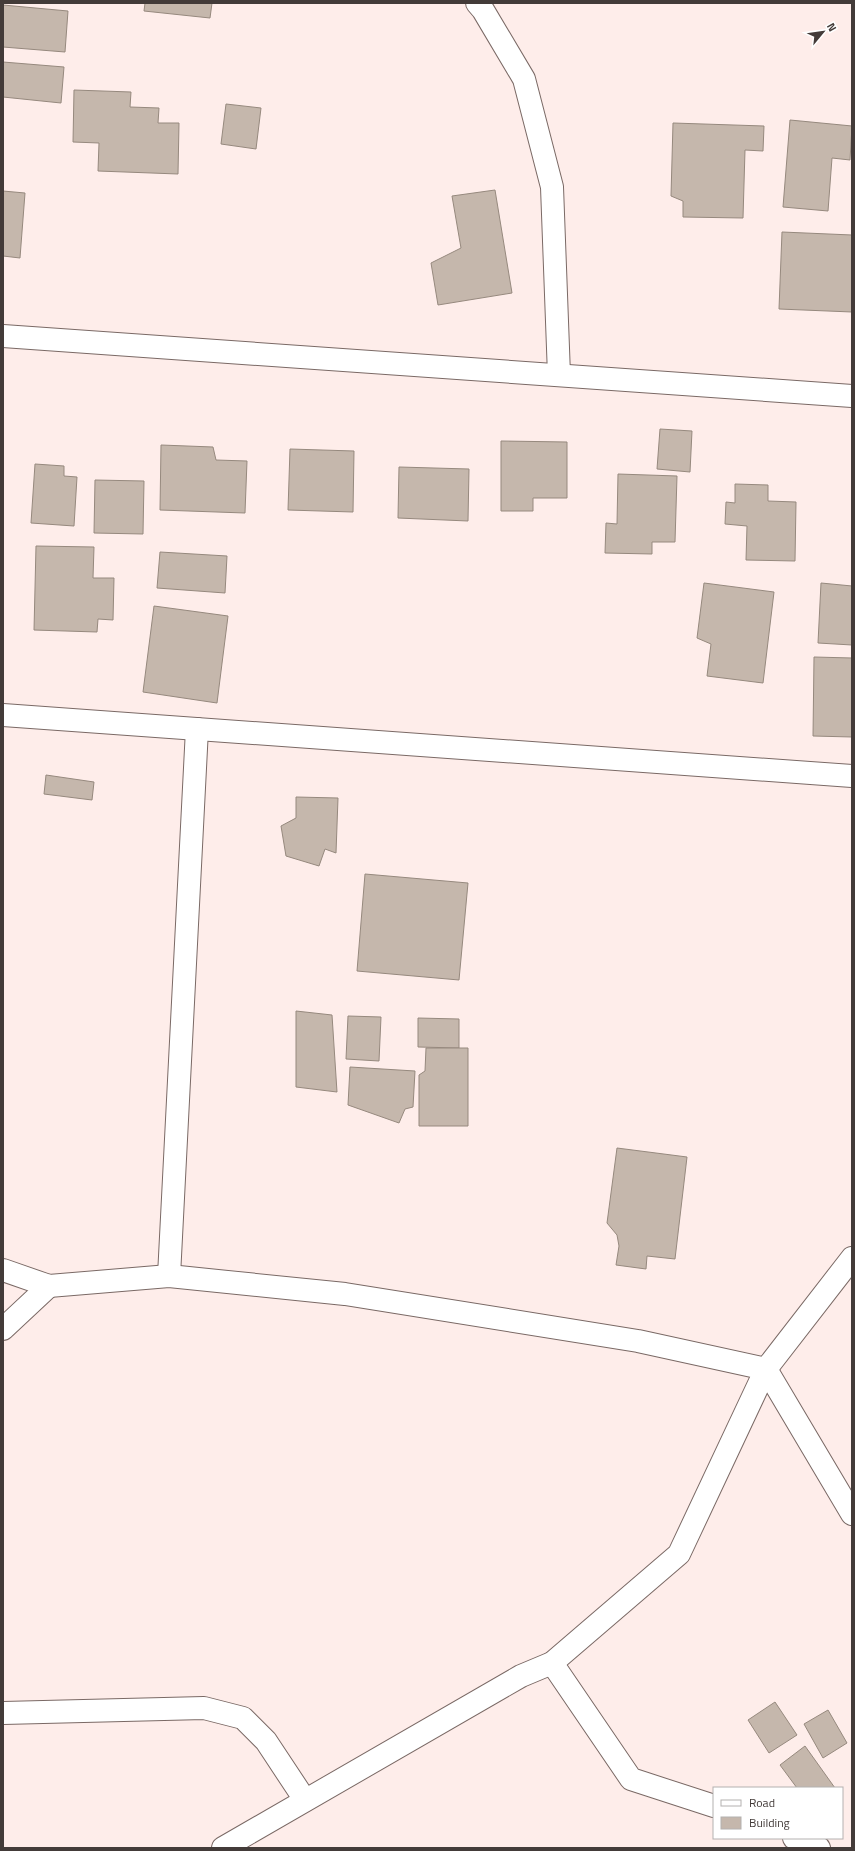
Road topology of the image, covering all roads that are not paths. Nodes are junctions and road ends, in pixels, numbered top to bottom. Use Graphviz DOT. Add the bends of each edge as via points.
graph roads {
  1 [pos="477,3"];
  2 [pos="3,336"];
  3 [pos="559,375"];
  4 [pos="852,396"];
  5 [pos="3,715"];
  6 [pos="197,729"];
  7 [pos="852,776"];
  8 [pos="852,1258"];
  9 [pos="3,1270"];
  10 [pos="169,1276"];
  11 [pos="49,1286"];
  12 [pos="3,1329"];
  13 [pos="766,1369"];
  14 [pos="852,1514"];
  15 [pos="552,1663"];
  16 [pos="3,1713"];
  17 [pos="305,1800"];
  18 [pos="713,1806"];
  19 [pos="796,1839"];
  20 [pos="223,1848"];
  21 [pos="819,1848"];
  1 -- 3 [label="street" via="524,79 552,187"];
  2 -- 3 [label="street"];
  3 -- 4 [label="street"];
  5 -- 6 [label="street"];
  6 -- 7 [label="street"];
  6 -- 10 [label="street"];
  8 -- 13 [label="street"];
  9 -- 11 [label="street"];
  10 -- 11 [label="street"];
  10 -- 13 [label="street" via="345,1294 638,1341"];
  11 -- 12 [label="street"];
  13 -- 14 [label="street"];
  13 -- 15 [label="street" via="679,1554"];
  15 -- 17 [label="street" via="521,1676"];
  15 -- 18 [label="street" via="631,1779"];
  16 -- 17 [label="street" via="204,1708 243,1718 266,1741"];
  17 -- 20 [label="street"];
  19 -- 21 [label="street"];
}
